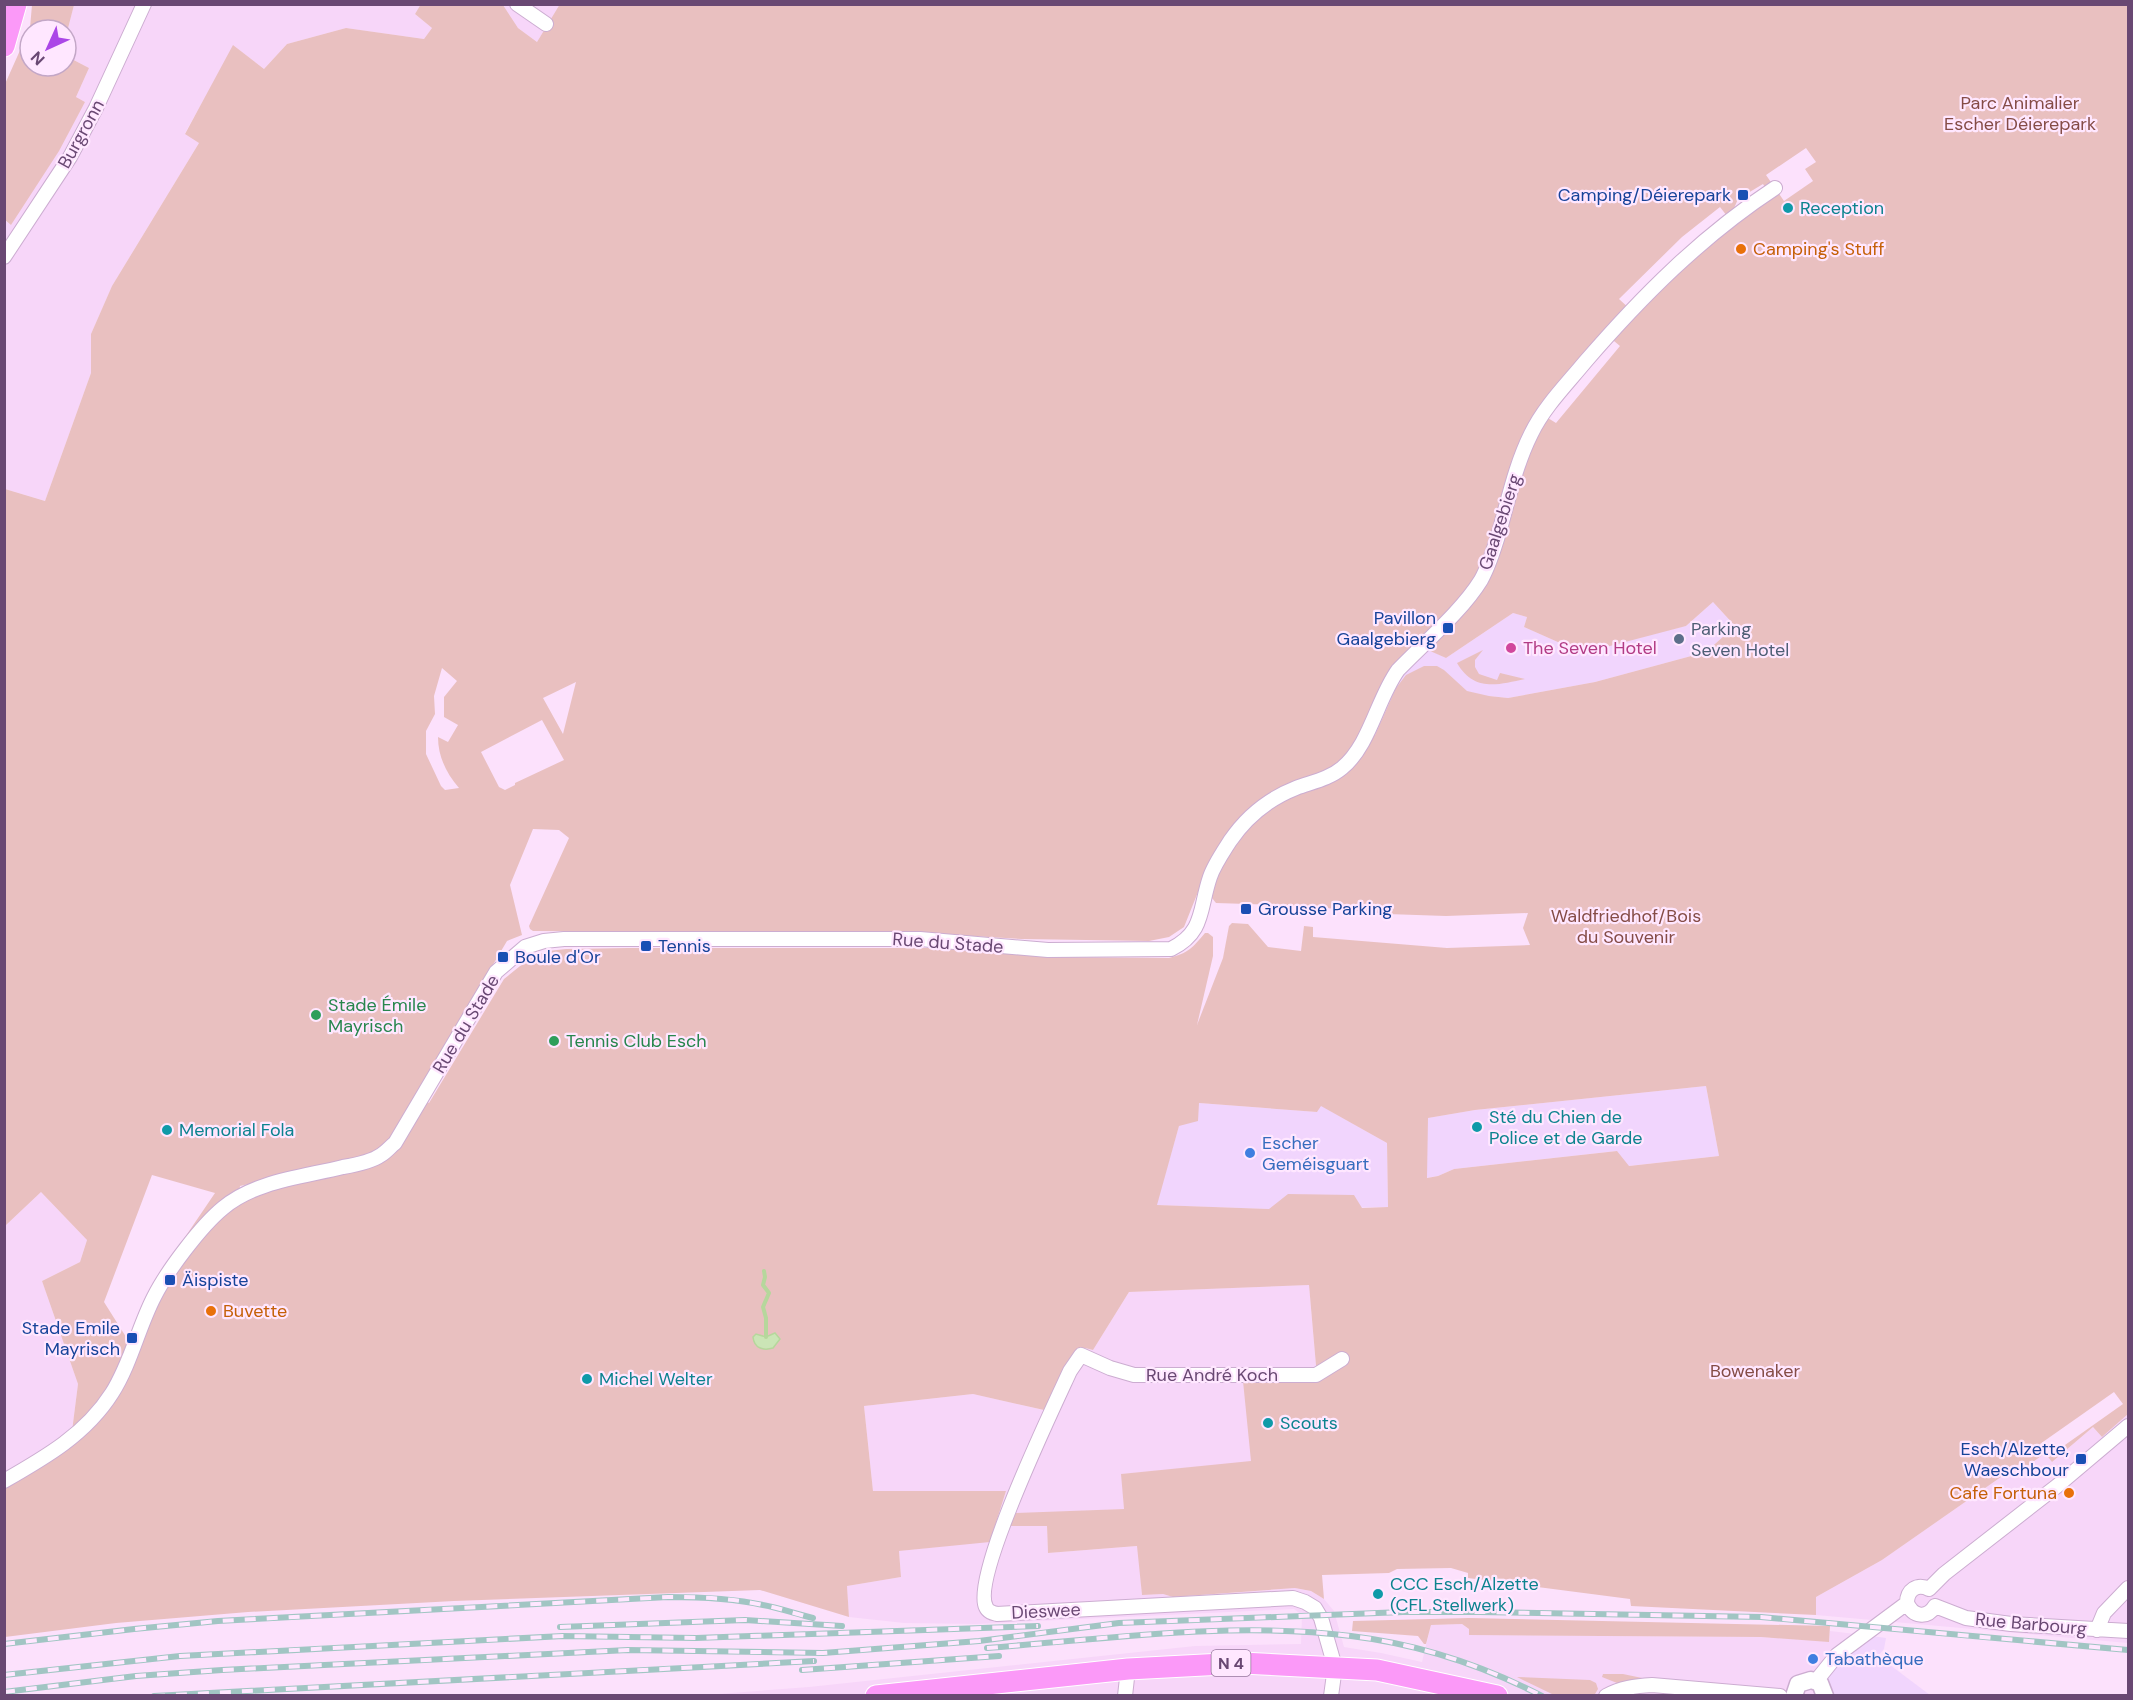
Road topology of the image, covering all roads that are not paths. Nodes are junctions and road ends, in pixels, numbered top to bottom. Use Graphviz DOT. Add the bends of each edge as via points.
graph roads {
  1 [pos="16,4"];
  2 [pos="144,4"];
  3 [pos="518,4"];
  4 [pos="546,24"];
  5 [pos="4,46"];
  6 [pos="1775,188"];
  7 [pos="4,257"];
  8 [pos="1200,915"];
  9 [pos="1081,1355"];
  10 [pos="1342,1359"];
  11 [pos="2128,1426"];
  12 [pos="4,1481"];
  13 [pos="1929,1588"];
  14 [pos="2128,1588"];
  15 [pos="1907,1603"];
  16 [pos="1935,1606"];
  17 [pos="2097,1630"];
  18 [pos="2128,1631"];
  19 [pos="1335,1667"];
  20 [pos="1128,1669"];
  21 [pos="1816,1681"];
  22 [pos="876,1695"];
  23 [pos="1125,1695"];
  24 [pos="1331,1695"];
  25 [pos="1497,1695"];
  26 [pos="1606,1695"];
  27 [pos="1780,1695"];
  28 [pos="1794,1695"];
  29 [pos="1825,1695"];
  1 -- 5 [label="main road"];
  2 -- 7 [label="street, Burgronn" via="70,157"];
  3 -- 4 [label="street"];
  6 -- 8 [label="street, Gaalgebierg" via="1721,226 1658,282 1548,406 1518,466 1491,560 1469,597 1388,683 1355,755 1342,768 1274,798 1244,822 1211,873"];
  8 -- 12 [label="street, Rue du Stade" via="1194,933 1171,949 1048,950 920,939 798,938 564,939 525,947 496,972 394,1143 381,1156 260,1187 224,1207 168,1273 154,1296 125,1370 93,1418 51,1455"];
  9 -- 10 [label="street, Rue André Koch" via="1134,1375 1316,1375"];
  9 -- 19 [label="street, Dieswee" via="1070,1371 1005,1518 988,1574 986,1606 990,1612 1293,1598 1315,1608"];
  11 -- 13 [label="street"];
  13 -- 15 [label="street" via="1911,1590"];
  13 -- 16 [label="street" via="1935,1596"];
  14 -- 17 [label="street" via="2104,1613"];
  15 -- 16 [label="street" via="1920,1615"];
  15 -- 21 [label="street" via="1837,1655"];
  16 -- 17 [label="street, Rue Barbourg" via="1966,1618"];
  17 -- 18 [label="street, Rue Barbourg"];
  19 -- 20 [label="main road, N 4" via="1242,1663"];
  19 -- 24 [label="street"];
  19 -- 25 [label="main road, N 4" via="1377,1670"];
  20 -- 22 [label="main road, N 4"];
  20 -- 23 [label="street"];
  21 -- 28 [label="street" via="1802,1682"];
  21 -- 29 [label="street"];
  26 -- 27 [label="street" via="1632,1686 1652,1685"];
}
